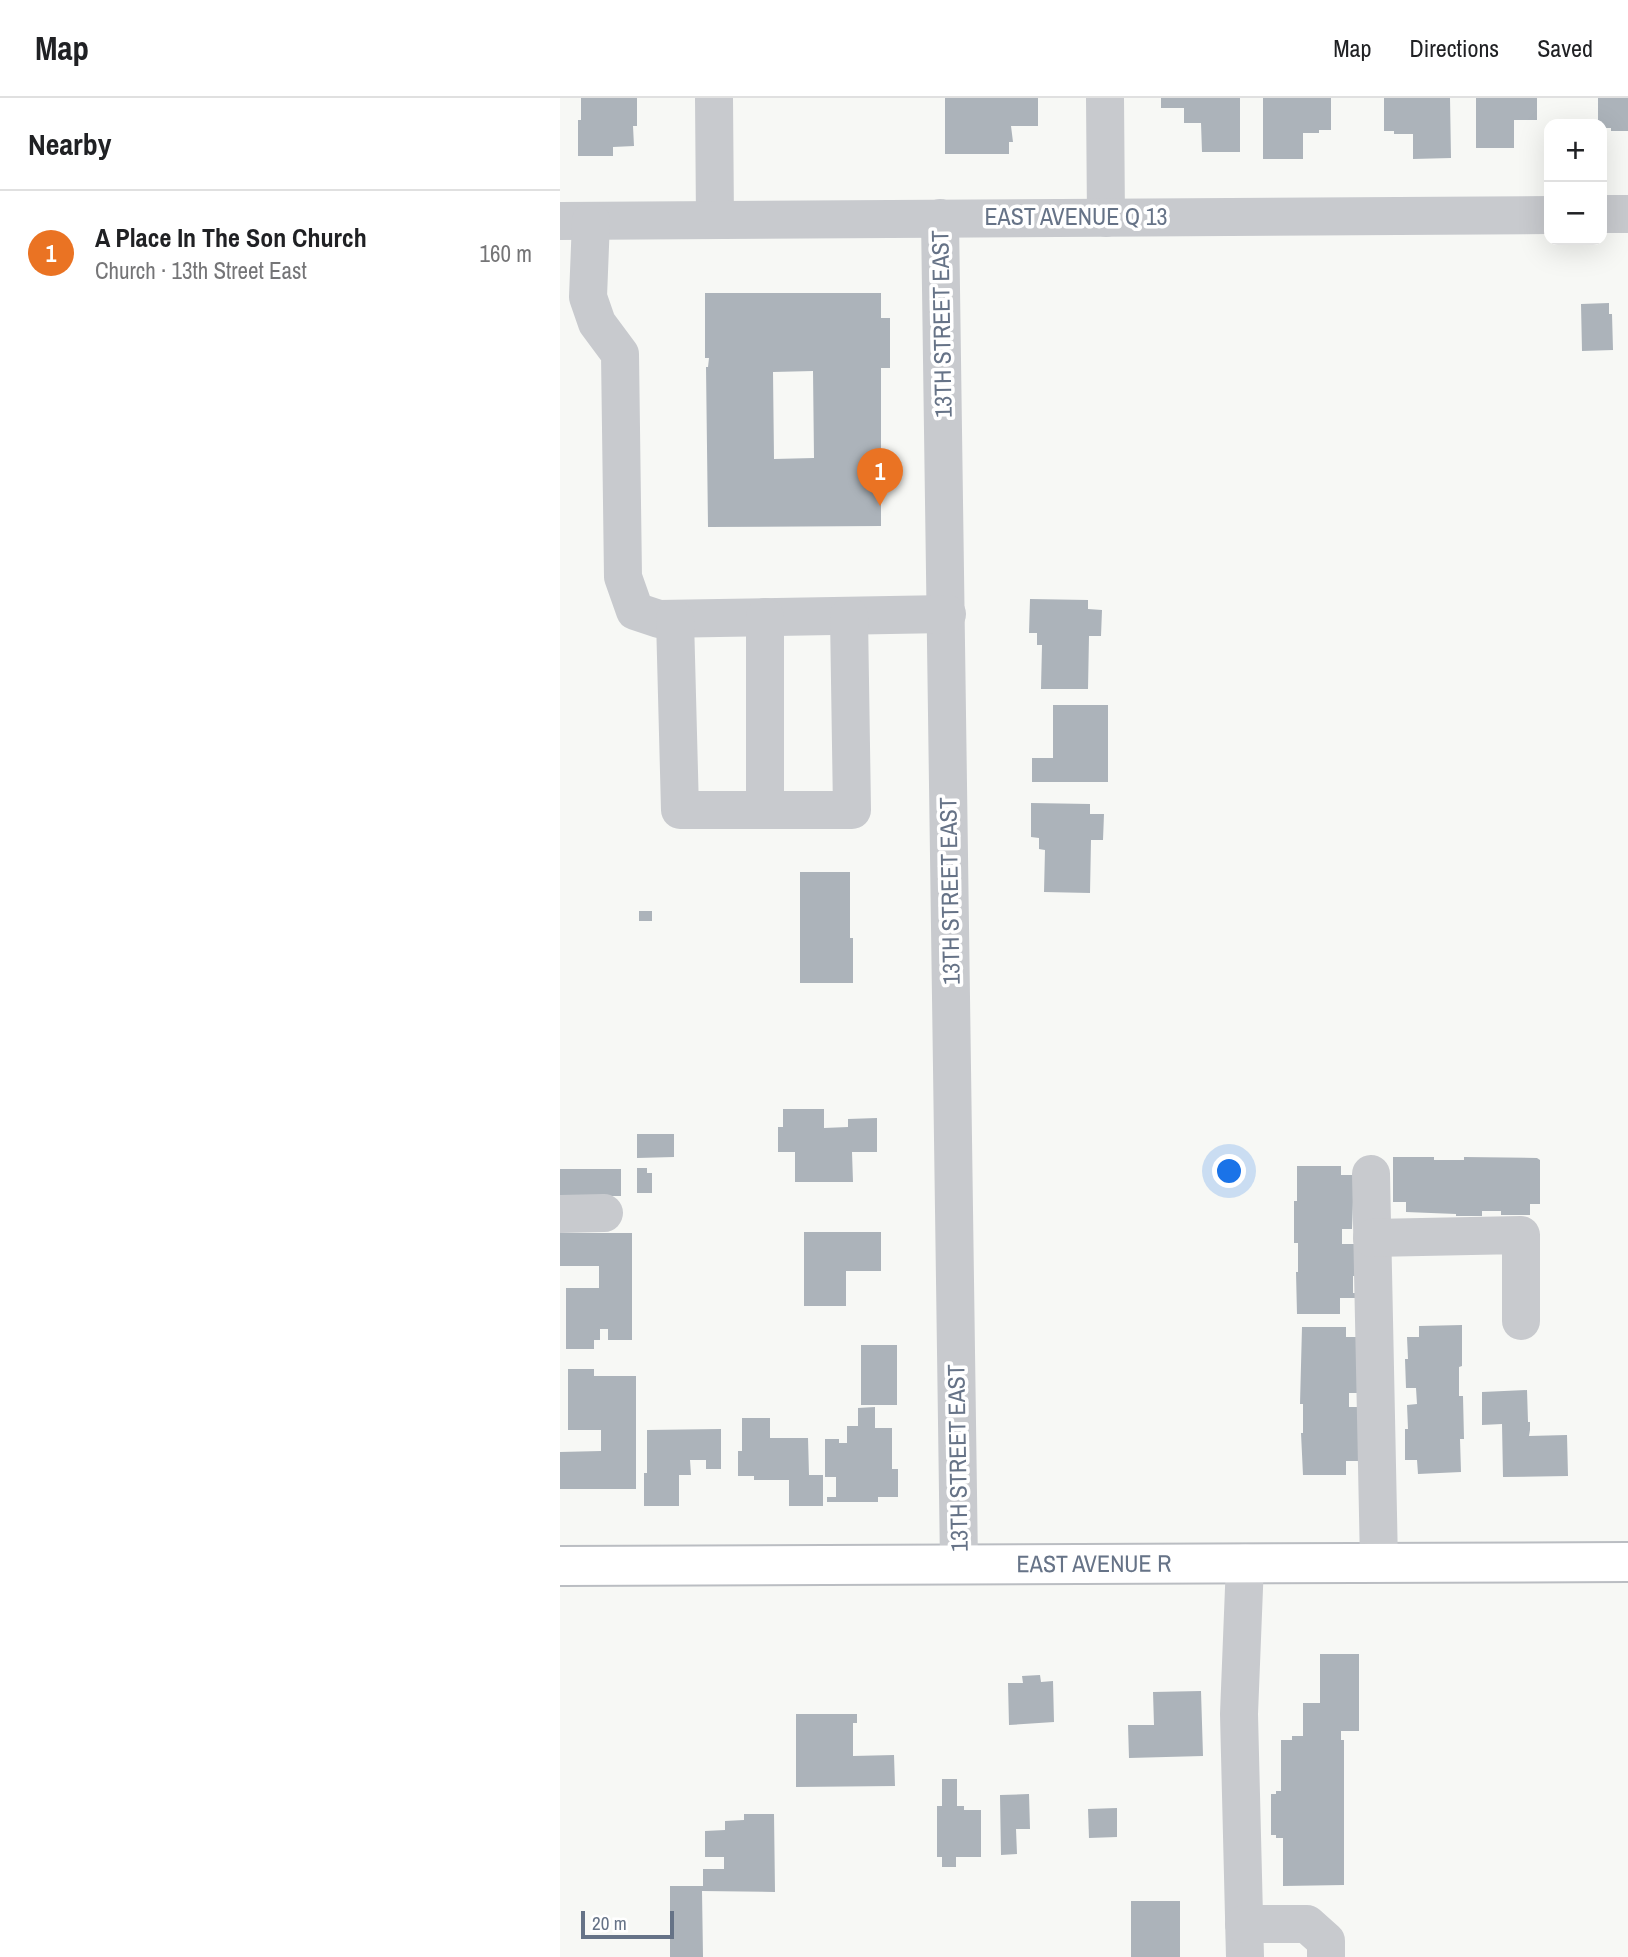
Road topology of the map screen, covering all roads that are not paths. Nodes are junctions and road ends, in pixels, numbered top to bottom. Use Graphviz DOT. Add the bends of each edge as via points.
graph roads {
  1 [pos="714,98"];
  2 [pos="1105,98"];
  3 [pos="1607,214"];
  4 [pos="1628,214"];
  5 [pos="1544,215"];
  6 [pos="940,218"];
  7 [pos="1106,218"];
  8 [pos="715,220"];
  9 [pos="576,221"];
  10 [pos="947,614"];
  11 [pos="849,616"];
  12 [pos="765,617"];
  13 [pos="675,619"];
  14 [pos="765,810"];
  15 [pos="1371,1174"];
  16 [pos="604,1213"];
  17 [pos="560,1214"];
  18 [pos="1372,1238"];
  19 [pos="1521,1321"];
  20 [pos="1628,1562"];
  21 [pos="1245,1563"];
  22 [pos="1379,1563"];
  23 [pos="959,1564"];
  24 [pos="560,1566"];
  25 [pos="1245,1940"];
  26 [pos="1326,1957"];
  1 -- 8 [label="street"];
  2 -- 7 [label="street"];
  3 -- 4 [label="street"];
  5 -- 7 [label="street, EAST AVENUE Q 13"];
  6 -- 7 [label="street, EAST AVENUE Q 13"];
  6 -- 8 [label="street, EAST AVENUE Q 13"];
  6 -- 10 [label="street, 13TH STREET EAST"];
  8 -- 9 [label="street, EAST AVENUE Q 13"];
  9 -- 13 [label="street" via="588,297 597,323 620,354 623,577 635,611"];
  10 -- 11 [label="street"];
  10 -- 23 [label="street, 13TH STREET EAST"];
  11 -- 12 [label="street"];
  11 -- 14 [label="street" via="852,810"];
  12 -- 13 [label="street"];
  12 -- 14 [label="street"];
  13 -- 14 [label="street" via="680,810"];
  15 -- 18 [label="street"];
  16 -- 17 [label="street"];
  18 -- 19 [label="street" via="1521,1235"];
  18 -- 22 [label="street"];
  20 -- 22 [label="main road, EAST AVENUE R"];
  21 -- 22 [label="main road, EAST AVENUE R"];
  21 -- 23 [label="main road, EAST AVENUE R"];
  21 -- 25 [label="street" via="1239,1714"];
  23 -- 24 [label="main road, EAST AVENUE R"];
  25 -- 26 [label="street" via="1307,1924 1326,1941"];
}
